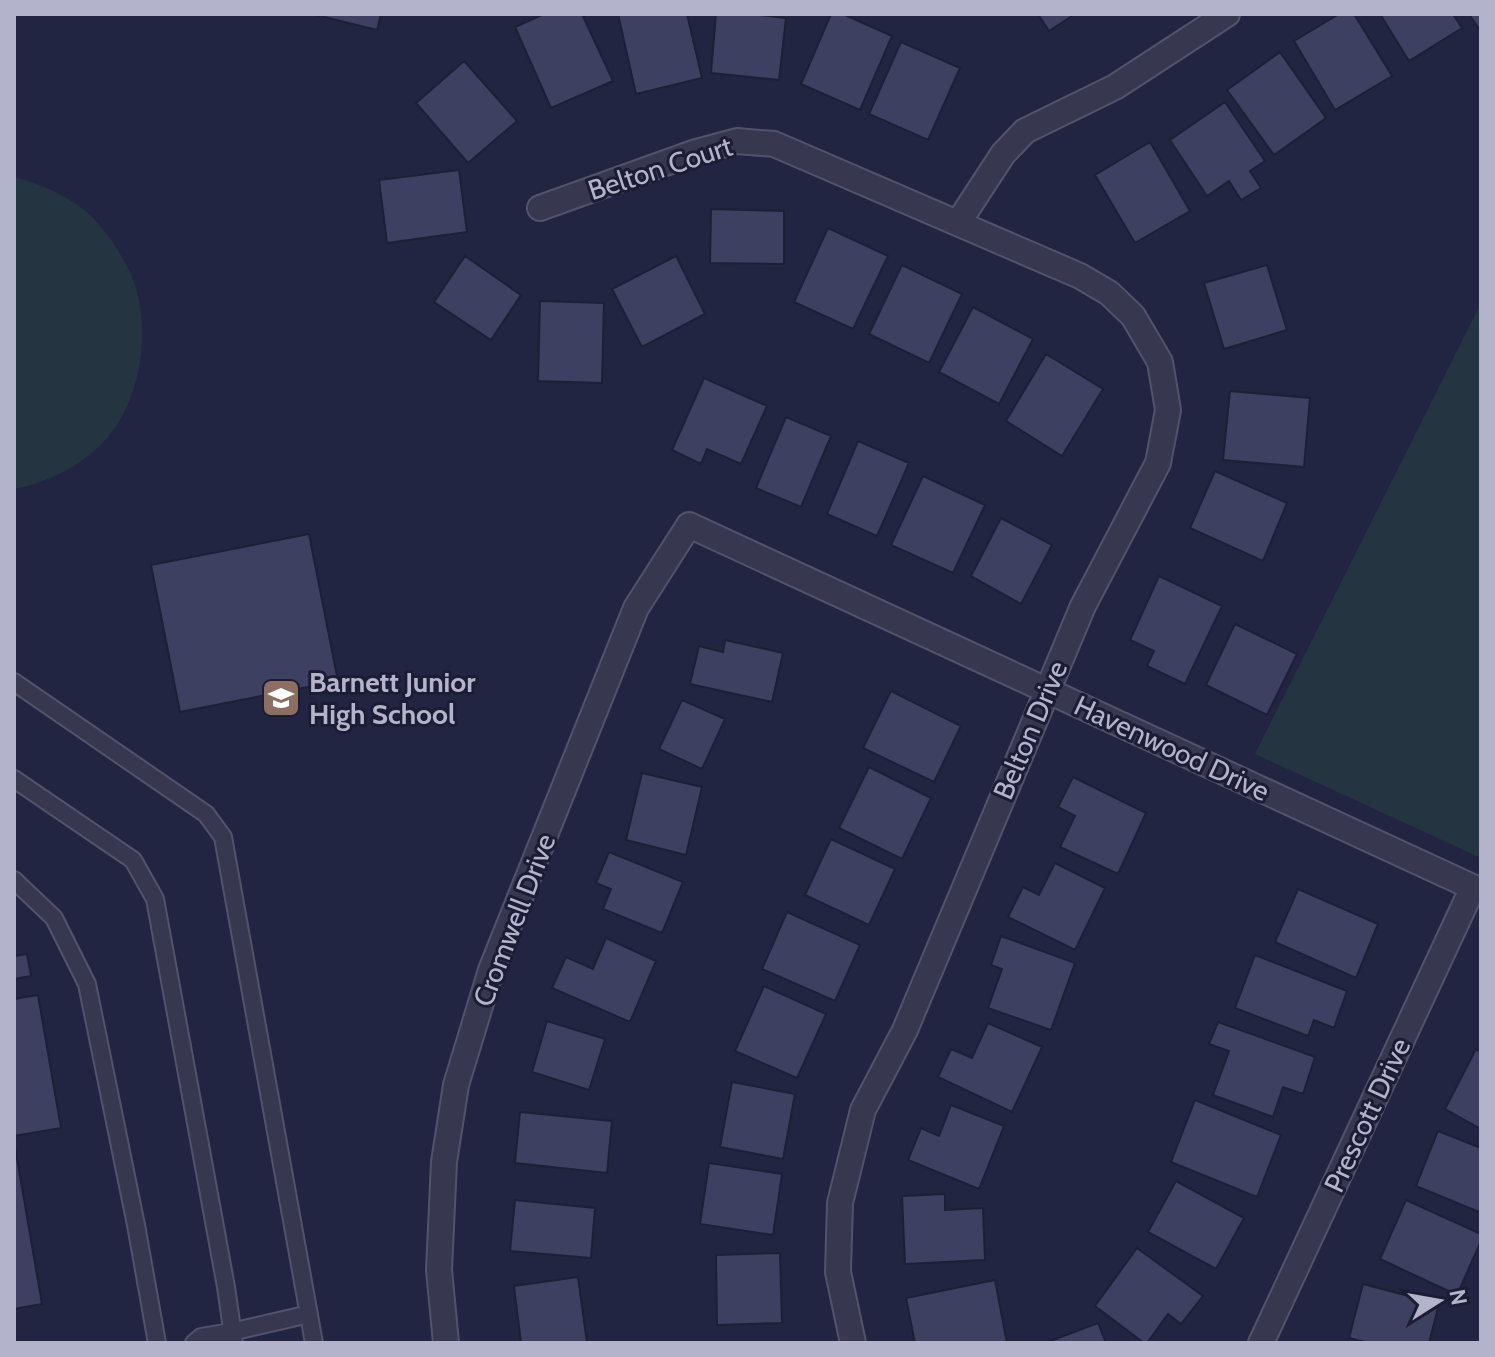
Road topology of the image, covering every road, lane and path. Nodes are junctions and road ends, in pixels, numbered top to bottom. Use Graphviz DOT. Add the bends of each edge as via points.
graph roads {
  1 [pos="1219,16"];
  2 [pos="540,208"];
  3 [pos="958,223"];
  4 [pos="689,525"];
  5 [pos="14,682"];
  6 [pos="1047,690"];
  7 [pos="14,779"];
  8 [pos="14,880"];
  9 [pos="1477,889"];
  10 [pos="309,1314"];
  11 [pos="233,1337"];
  12 [pos="157,1343"];
  13 [pos="194,1343"];
  14 [pos="314,1343"];
  15 [pos="446,1343"];
  16 [pos="853,1343"];
  17 [pos="1261,1343"];
  1 -- 3 [label="street" via="1115,87 1025,131 1003,154"];
  2 -- 3 [label="street, Belton Court" via="737,141 774,144"];
  3 -- 6 [label="street, Belton Drive" via="1109,293 1133,316 1160,362 1168,410 1158,463 1083,606"];
  4 -- 6 [label="street, Havenwood Drive"];
  4 -- 15 [label="street, Cromwell Drive" via="636,608 491,970 456,1085 444,1162 439,1270"];
  5 -- 10 [label="lane" via="206,814 223,837"];
  6 -- 9 [label="street, Havenwood Drive"];
  6 -- 16 [label="street, Belton Drive" via="905,1030 863,1110 840,1203 838,1272"];
  7 -- 11 [label="lane" via="133,860 155,899"];
  8 -- 12 [label="lane" via="54,918 87,984"];
  9 -- 17 [label="street, Prescott Drive"];
  10 -- 11 [label="lane"];
  10 -- 14 [label="lane"];
  11 -- 13 [label="lane" via="201,1337"];
}
